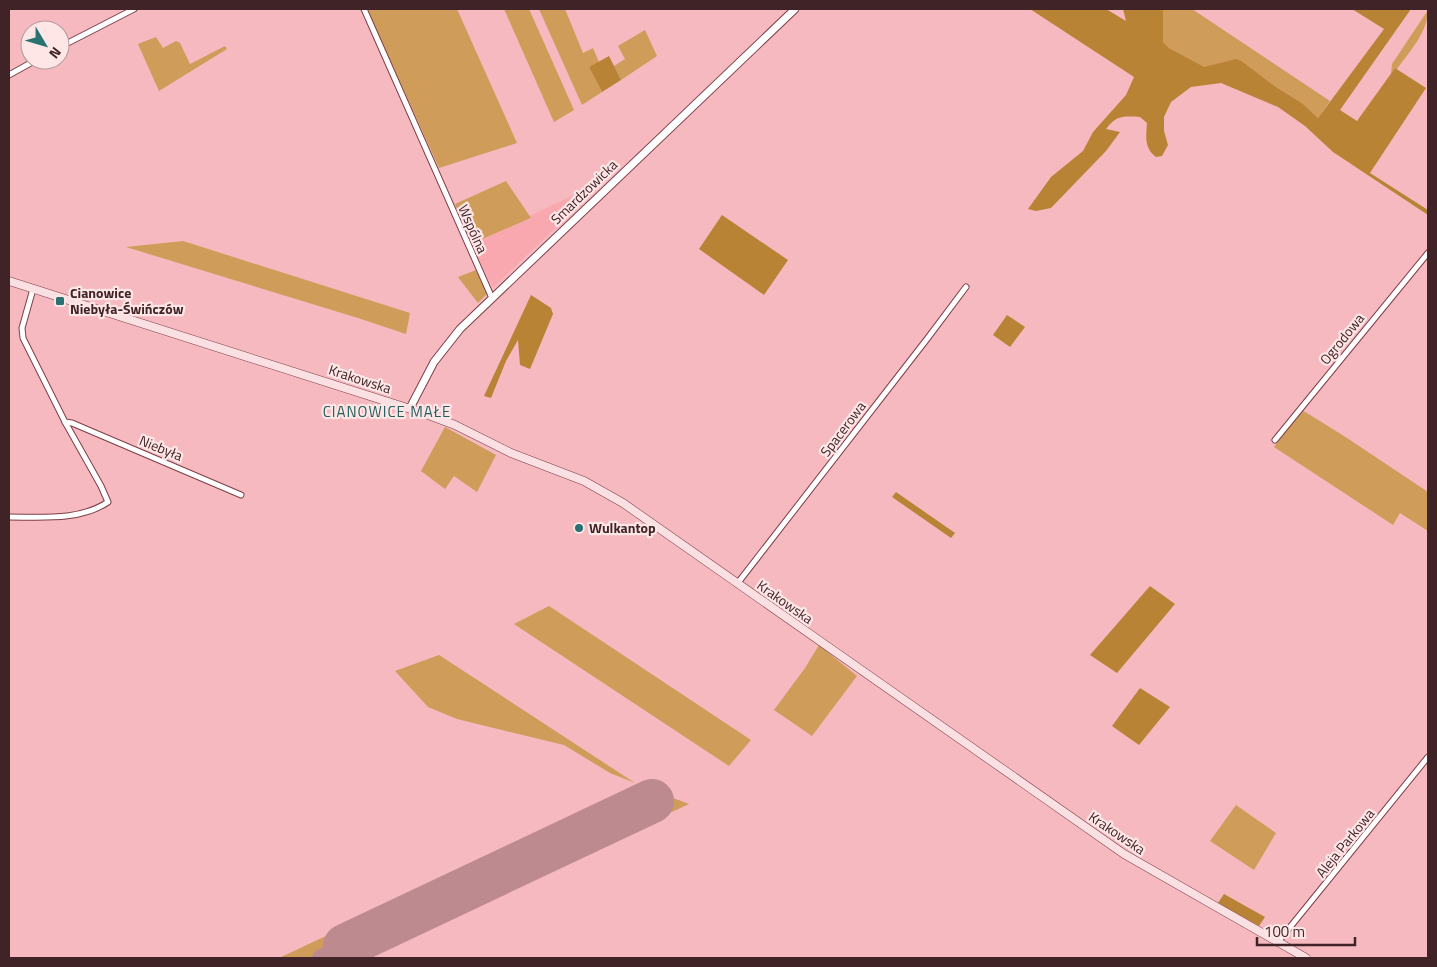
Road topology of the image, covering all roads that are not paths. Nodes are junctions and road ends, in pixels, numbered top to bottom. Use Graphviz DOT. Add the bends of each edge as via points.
graph roads {
  1 [pos="134,9"];
  2 [pos="364,9"];
  3 [pos="795,9"];
  4 [pos="70,42"];
  5 [pos="20,69"];
  6 [pos="9,75"];
  7 [pos="1428,253"];
  8 [pos="9,281"];
  9 [pos="966,287"];
  10 [pos="33,289"];
  11 [pos="492,298"];
  12 [pos="410,408"];
  13 [pos="65,422"];
  14 [pos="1275,440"];
  15 [pos="241,495"];
  16 [pos="9,517"];
  17 [pos="737,584"];
  18 [pos="1428,757"];
  19 [pos="1278,942"];
  20 [pos="1306,958"];
  1 -- 4 [label="street"];
  2 -- 11 [label="street, Wspólna"];
  3 -- 11 [label="street, Smardzowicka"];
  5 -- 6 [label="street"];
  7 -- 14 [label="street, Ogrodowa"];
  8 -- 10 [label="main road"];
  9 -- 17 [label="street, Spacerowa"];
  10 -- 12 [label="main road, Krakowska"];
  10 -- 13 [label="street" via="22,335"];
  11 -- 12 [label="street, Smardzowicka" via="446,346"];
  12 -- 17 [label="main road, Krakowska" via="584,481 623,503"];
  13 -- 15 [label="street, Niebyła"];
  13 -- 16 [label="street" via="108,502 89,512"];
  17 -- 19 [label="main road, Krakowska" via="1124,854"];
  18 -- 19 [label="street, Aleja Parkowa"];
  19 -- 20 [label="main road, Krakowska"];
}
